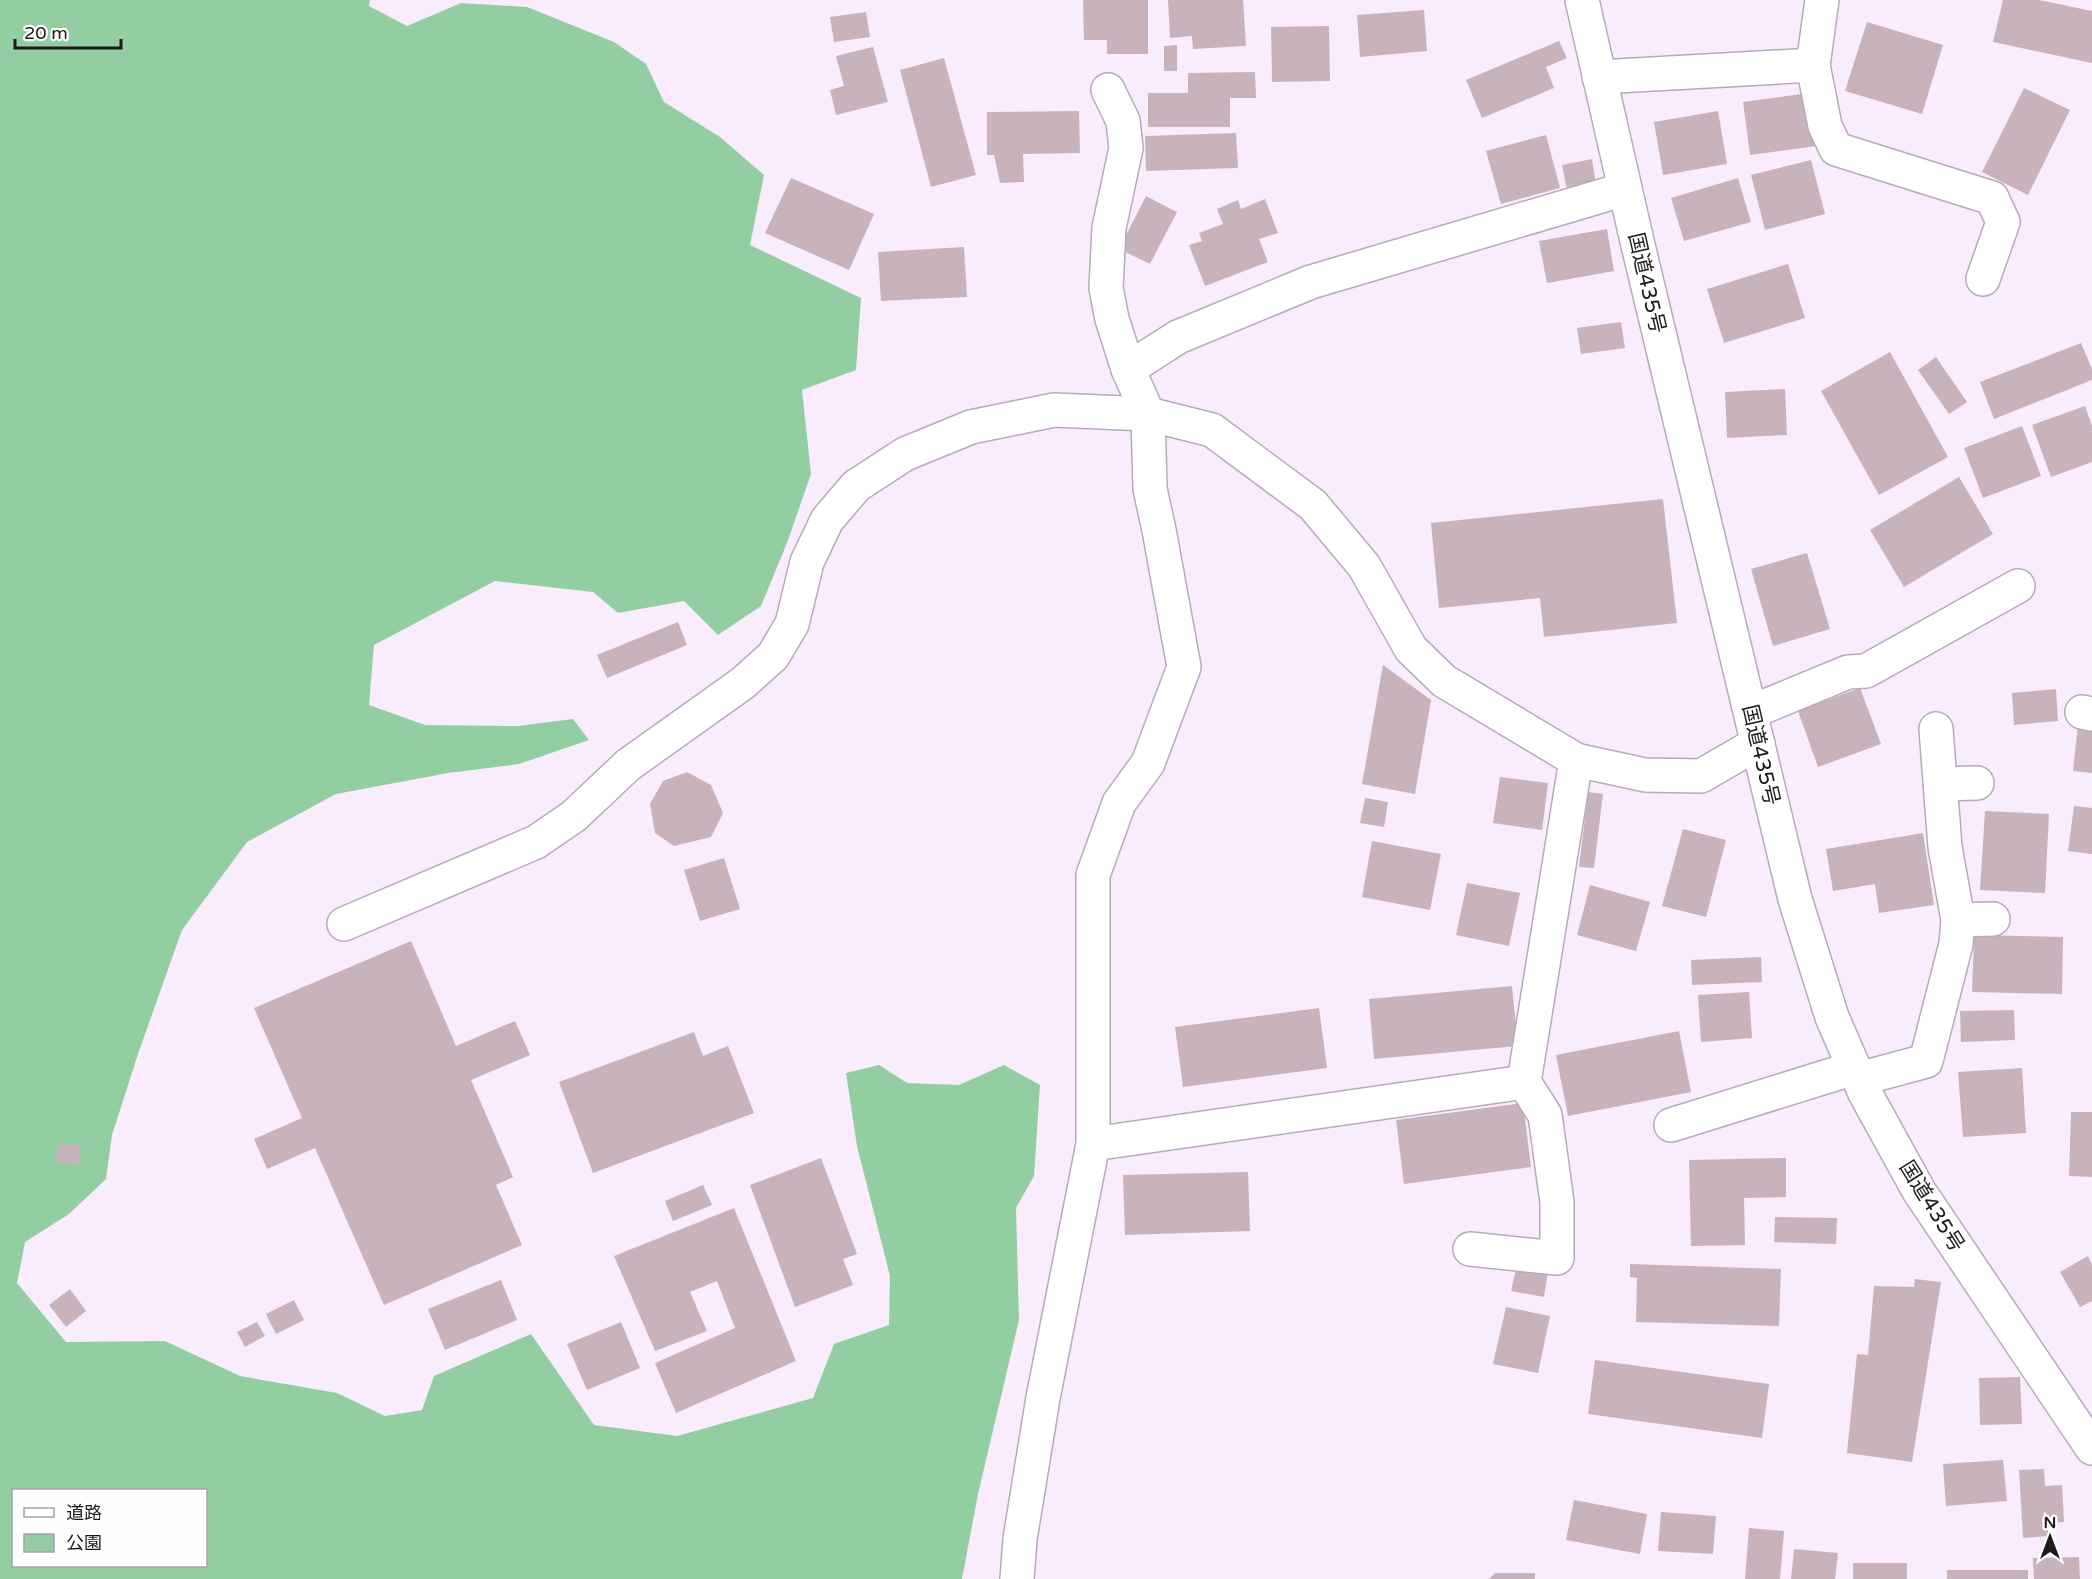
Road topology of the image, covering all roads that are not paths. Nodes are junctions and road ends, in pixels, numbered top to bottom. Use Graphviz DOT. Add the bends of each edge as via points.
graph roads {
  1 [pos="1582,0"];
  2 [pos="1822,0"];
  3 [pos="1813,65"];
  4 [pos="1599,77"];
  5 [pos="1108,90"];
  6 [pos="1625,189"];
  7 [pos="1983,279"];
  8 [pos="1128,369"];
  9 [pos="1148,414"];
  10 [pos="2018,586"];
  11 [pos="1754,727"];
  12 [pos="1936,729"];
  13 [pos="1576,760"];
  14 [pos="1977,783"];
  15 [pos="1941,784"];
  16 [pos="1993,919"];
  17 [pos="1958,920"];
  18 [pos="344,924"];
  19 [pos="1857,1074"];
  20 [pos="1524,1082"];
  21 [pos="1671,1125"];
  22 [pos="1093,1144"];
  23 [pos="1470,1249"];
  24 [pos="2092,1448"];
  25 [pos="1017,1579"];
  1 -- 4 [label="main road, 国道435号"];
  2 -- 3 [label="main road"];
  3 -- 4 [label="main road"];
  3 -- 7 [label="main road" via="1825,126 1836,149 1992,198 2003,222"];
  4 -- 6 [label="main road, 国道435号"];
  5 -- 8 [label="main road" via="1123,121 1126,148 1109,228 1106,288"];
  6 -- 8 [label="main road" via="1311,282 1178,337"];
  6 -- 11 [label="main road, 国道435号"];
  8 -- 9 [label="main road"];
  9 -- 13 [label="main road" via="1212,430 1313,505 1364,566 1411,649 1444,681"];
  9 -- 18 [label="main road" via="1054,410 970,428 905,454 856,486 827,520 807,562 792,624 773,656 743,683 628,765 573,816 536,842"];
  9 -- 22 [label="main road" via="1150,489 1184,667 1148,763 1119,803 1093,875"];
  10 -- 11 [label="main road" via="1866,671 1848,672"];
  11 -- 13 [label="main road" via="1701,776 1645,775"];
  11 -- 19 [label="main road, 国道435号" via="1795,899 1832,1017"];
  12 -- 15 [label="main road"];
  13 -- 20 [label="main road"];
  14 -- 15 [label="main road"];
  15 -- 17 [label="main road" via="1945,847"];
  16 -- 17 [label="main road"];
  17 -- 19 [label="main road" via="1956,944 1926,1061"];
  19 -- 21 [label="main road"];
  19 -- 24 [label="main road, 国道435号" via="1919,1191"];
  20 -- 22 [label="main road"];
  20 -- 23 [label="main road" via="1545,1115 1557,1202 1557,1258"];
  22 -- 25 [label="main road" via="1041,1410"];
}
